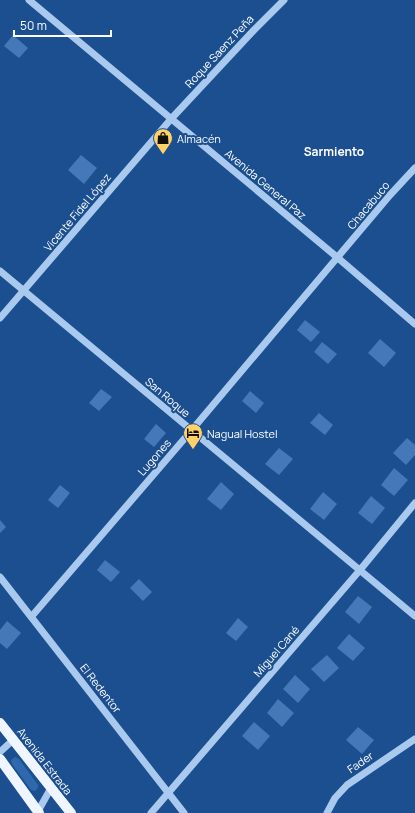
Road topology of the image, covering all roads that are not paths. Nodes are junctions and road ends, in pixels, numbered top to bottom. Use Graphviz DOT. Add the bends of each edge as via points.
graph roads {
  1 [pos="29,0"];
  2 [pos="284,0"];
  3 [pos="171,119"];
  4 [pos="415,168"];
  5 [pos="338,258"];
  6 [pos="0,271"];
  7 [pos="24,291"];
  8 [pos="0,318"];
  9 [pos="415,324"];
  10 [pos="191,431"];
  11 [pos="415,503"];
  12 [pos="360,570"];
  13 [pos="0,577"];
  14 [pos="32,616"];
  15 [pos="415,616"];
  16 [pos="0,723"];
  17 [pos="415,739"];
  18 [pos="13,740"];
  19 [pos="0,752"];
  20 [pos="0,760"];
  21 [pos="51,788"];
  22 [pos="168,793"];
  23 [pos="38,812"];
  24 [pos="71,813"];
  25 [pos="151,813"];
  26 [pos="184,813"];
  27 [pos="327,813"];
  1 -- 3 [label="street, Avenida General Paz"];
  2 -- 3 [label="street, Roque Saenz Peña"];
  3 -- 5 [label="street, Avenida General Paz"];
  3 -- 7 [label="street, Vicente Fidel López"];
  4 -- 5 [label="street, Chacabuco"];
  5 -- 9 [label="street, Avenida General Paz"];
  5 -- 10 [label="street, Lugones"];
  6 -- 7 [label="street, San Roque"];
  7 -- 8 [label="street, Vicente Fidel López"];
  7 -- 10 [label="street, San Roque"];
  10 -- 12 [label="street, San Roque"];
  10 -- 14 [label="street, Lugones"];
  11 -- 12 [label="street, Miguel Cané"];
  12 -- 15 [label="street, San Roque"];
  12 -- 22 [label="street, Miguel Cané"];
  13 -- 14 [label="street, El Redentor"];
  14 -- 22 [label="street, El Redentor"];
  16 -- 18 [label="main road, Avenida Estrada"];
  17 -- 27 [label="street, Fader" via="346,785"];
  18 -- 19 [label="street"];
  18 -- 21 [label="main road, Avenida Estrada"];
  20 -- 23 [label="main road"];
  21 -- 23 [label="street"];
  21 -- 24 [label="main road, Avenida Estrada"];
  22 -- 25 [label="street, Miguel Cané"];
  22 -- 26 [label="street, El Redentor"];
}
